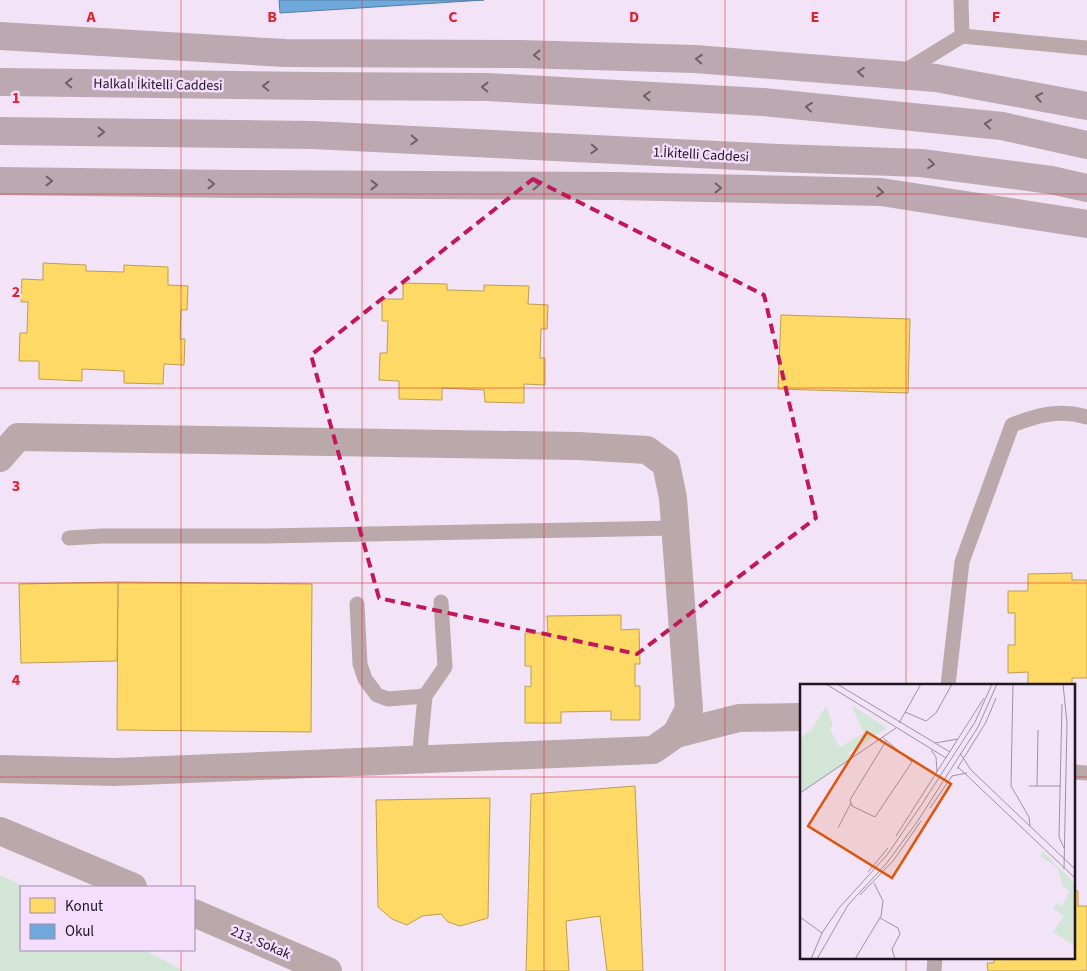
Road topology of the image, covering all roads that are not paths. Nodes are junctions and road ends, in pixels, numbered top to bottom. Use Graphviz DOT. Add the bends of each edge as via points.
graph roads {
  1 [pos="960,0"];
  2 [pos="0,36"];
  3 [pos="962,36"];
  4 [pos="1087,48"];
  5 [pos="898,75"];
  6 [pos="0,82"];
  7 [pos="1087,106"];
  8 [pos="0,131"];
  9 [pos="1087,145"];
  10 [pos="778,158"];
  11 [pos="0,181"];
  12 [pos="616,186"];
  13 [pos="1087,188"];
  14 [pos="1087,204"];
  15 [pos="1028,215"];
  16 [pos="1087,224"];
  17 [pos="1087,417"];
  18 [pos="0,458"];
  19 [pos="676,528"];
  20 [pos="69,538"];
  21 [pos="441,602"];
  22 [pos="357,604"];
  23 [pos="948,684"];
  24 [pos="425,696"];
  25 [pos="800,717"];
  26 [pos="676,734"];
  27 [pos="419,760"];
  28 [pos="0,769"];
  29 [pos="1074,772"];
  30 [pos="1087,773"];
  31 [pos="0,831"];
  32 [pos="131,886"];
  33 [pos="195,913"];
  34 [pos="935,958"];
  35 [pos="328,971"];
  36 [pos="934,971"];
  1 -- 3 [label="lane"];
  5 -- 2 [label="main road, one-way" via="695,59 284,53"];
  3 -- 4 [label="lane"];
  3 -- 5 [label="lane"];
  7 -- 5 [label="main road, one-way" via="936,78"];
  9 -- 6 [label="main road, Halkalı İkitelli Caddesi, one-way" via="1002,126 764,102 487,87"];
  8 -- 10 [label="main road, 1.İkitelli Caddesi, one-way" via="313,135"];
  10 -- 12 [label="main road"];
  10 -- 13 [label="main road, 1.İkitelli Caddesi, one-way" via="921,163 1051,180"];
  11 -- 12 [label="main road, one-way"];
  12 -- 15 [label="main road, one-way" via="881,192"];
  14 -- 15 [label="main road"];
  15 -- 16 [label="main road"];
  17 -- 23 [label="lane" via="1045,414 1012,425 962,562"];
  18 -- 19 [label="street" via="18,437 568,445 647,450 666,464"];
  19 -- 20 [label="lane"];
  19 -- 26 [label="street" via="689,709"];
  21 -- 24 [label="lane" via="445,667"];
  22 -- 24 [label="lane" via="360,664 365,679 377,695 388,699"];
  24 -- 27 [label="lane"];
  25 -- 26 [label="street" via="739,718"];
  26 -- 27 [label="street" via="653,750"];
  27 -- 28 [label="street" via="115,772"];
  29 -- 30 [label="lane"];
  31 -- 32 [label="street"];
  33 -- 35 [label="street, 213. Sokak"];
  34 -- 36 [label="lane"];
}
